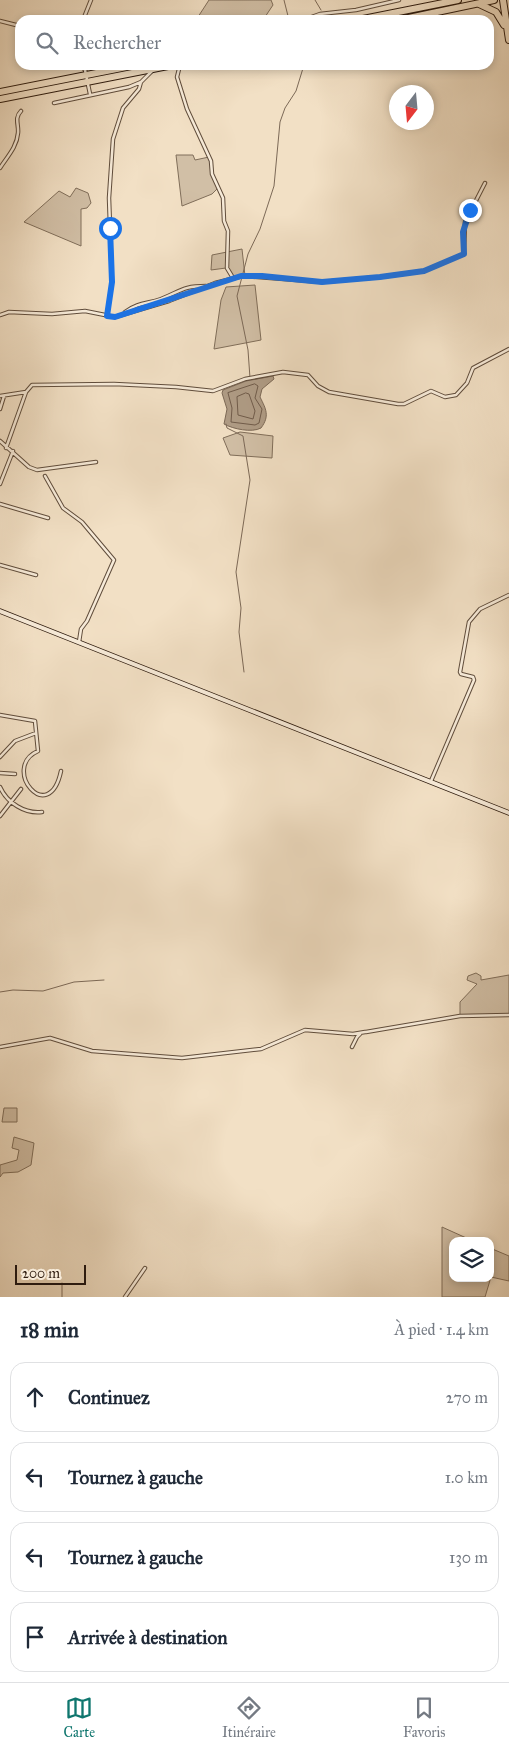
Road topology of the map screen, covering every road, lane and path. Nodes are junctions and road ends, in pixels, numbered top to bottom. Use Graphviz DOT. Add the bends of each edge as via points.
graph roads {
  1 [pos="91,0"];
  2 [pos="399,0"];
  3 [pos="458,0"];
  4 [pos="494,0"];
  5 [pos="503,0"];
  6 [pos="509,2"];
  7 [pos="479,4"];
  8 [pos="85,15"];
  9 [pos="317,15"];
  10 [pos="383,15"];
  11 [pos="424,15"];
  12 [pos="0,21"];
  13 [pos="15,25"];
  14 [pos="506,30"];
  15 [pos="509,40"];
  16 [pos="100,70"];
  17 [pos="149,70"];
  18 [pos="153,70"];
  19 [pos="179,70"];
  20 [pos="85,72"];
  21 [pos="87,82"];
  22 [pos="141,82"];
  23 [pos="0,92"];
  24 [pos="90,94"];
  25 [pos="0,100"];
  26 [pos="54,103"];
  27 [pos="21,111"];
  28 [pos="0,168"];
  29 [pos="485,183"];
  30 [pos="233,278"];
  31 [pos="207,286"];
  32 [pos="0,315"];
  33 [pos="122,315"];
  34 [pos="107,316"];
  35 [pos="509,349"];
  36 [pos="26,392"];
  37 [pos="0,396"];
  38 [pos="4,396"];
  39 [pos="0,409"];
  40 [pos="0,442"];
  41 [pos="6,448"];
  42 [pos="12,452"];
  43 [pos="96,462"];
  44 [pos="45,476"];
  45 [pos="0,484"];
  46 [pos="0,504"];
  47 [pos="48,518"];
  48 [pos="0,565"];
  49 [pos="36,575"];
  50 [pos="509,595"];
  51 [pos="0,611"];
  52 [pos="79,642"];
  53 [pos="0,716"];
  54 [pos="36,733"];
  55 [pos="0,757"];
  56 [pos="21,760"];
  57 [pos="61,771"];
  58 [pos="0,773"];
  59 [pos="431,781"];
  60 [pos="0,787"];
  61 [pos="21,789"];
  62 [pos="11,802"];
  63 [pos="42,812"];
  64 [pos="509,812"];
  65 [pos="0,816"];
  66 [pos="509,1015"];
  67 [pos="365,1032"];
  68 [pos="0,1047"];
  69 [pos="352,1047"];
  70 [pos="145,1268"];
  71 [pos="125,1297"];
  1 -- 8 [label="street"];
  2 -- 9 [label="street"];
  3 -- 10 [label="highway"];
  4 -- 7 [label="highway"];
  5 -- 6 [label="highway"];
  5 -- 14 [label="highway"];
  7 -- 11 [label="highway"];
  7 -- 14 [label="highway" via="496,12"];
  12 -- 13 [label="street"];
  14 -- 15 [label="highway"];
  16 -- 20 [label="highway"];
  17 -- 21 [label="highway"];
  18 -- 22 [label="street"];
  19 -- 30 [label="street" via="177,77 187,109 211,161 212,174 223,198 228,231 227,268"];
  20 -- 21 [label="street"];
  20 -- 23 [label="highway"];
  21 -- 24 [label="street"];
  21 -- 25 [label="highway"];
  22 -- 24 [label="street"];
  22 -- 34 [label="street" via="140,89 123,108 113,139 109,236 112,282"];
  24 -- 26 [label="street"];
  27 -- 28 [label="street" via="17,117 18,134 14,148"];
  29 -- 30 [label="street" via="465,222 464,254 424,271 322,282 262,276"];
  30 -- 31 [label="street"];
  31 -- 33 [label="street"];
  31 -- 33 [label="street" via="184,287 160,299 135,304"];
  32 -- 34 [label="street" via="9,312 52,314 85,311"];
  33 -- 34 [label="street"];
  35 -- 36 [label="street" via="473,368 467,383 456,395 445,397 431,391 400,404 324,390 308,375 290,372 263,375 213,391 106,384 32,386"];
  36 -- 38 [label="street"];
  36 -- 41 [label="street"];
  37 -- 38 [label="street"];
  38 -- 39 [label="street"];
  40 -- 41 [label="street"];
  41 -- 42 [label="street"];
  42 -- 43 [label="street" via="36,470"];
  42 -- 45 [label="street"];
  44 -- 52 [label="street" via="63,508 82,522 114,560 81,629"];
  46 -- 47 [label="street"];
  48 -- 49 [label="street"];
  50 -- 59 [label="street" via="478,610 468,624 460,672 474,677 474,680"];
  51 -- 52 [label="street"];
  52 -- 59 [label="street"];
  53 -- 54 [label="street" via="35,721"];
  54 -- 55 [label="street" via="15,741"];
  54 -- 56 [label="street" via="38,751"];
  57 -- 61 [label="street" via="56,786 46,794 31,794"];
  58 -- 61 [label="street" via="16,772"];
  59 -- 64 [label="street"];
  60 -- 62 [label="street" via="4,797"];
  61 -- 62 [label="street"];
  62 -- 63 [label="street" via="30,812"];
  62 -- 65 [label="street"];
  66 -- 67 [label="street" via="460,1016"];
  67 -- 68 [label="street" via="305,1030 261,1049 182,1058 92,1051 50,1038"];
  67 -- 69 [label="street" via="356,1037"];
  70 -- 71 [label="street"];
}
